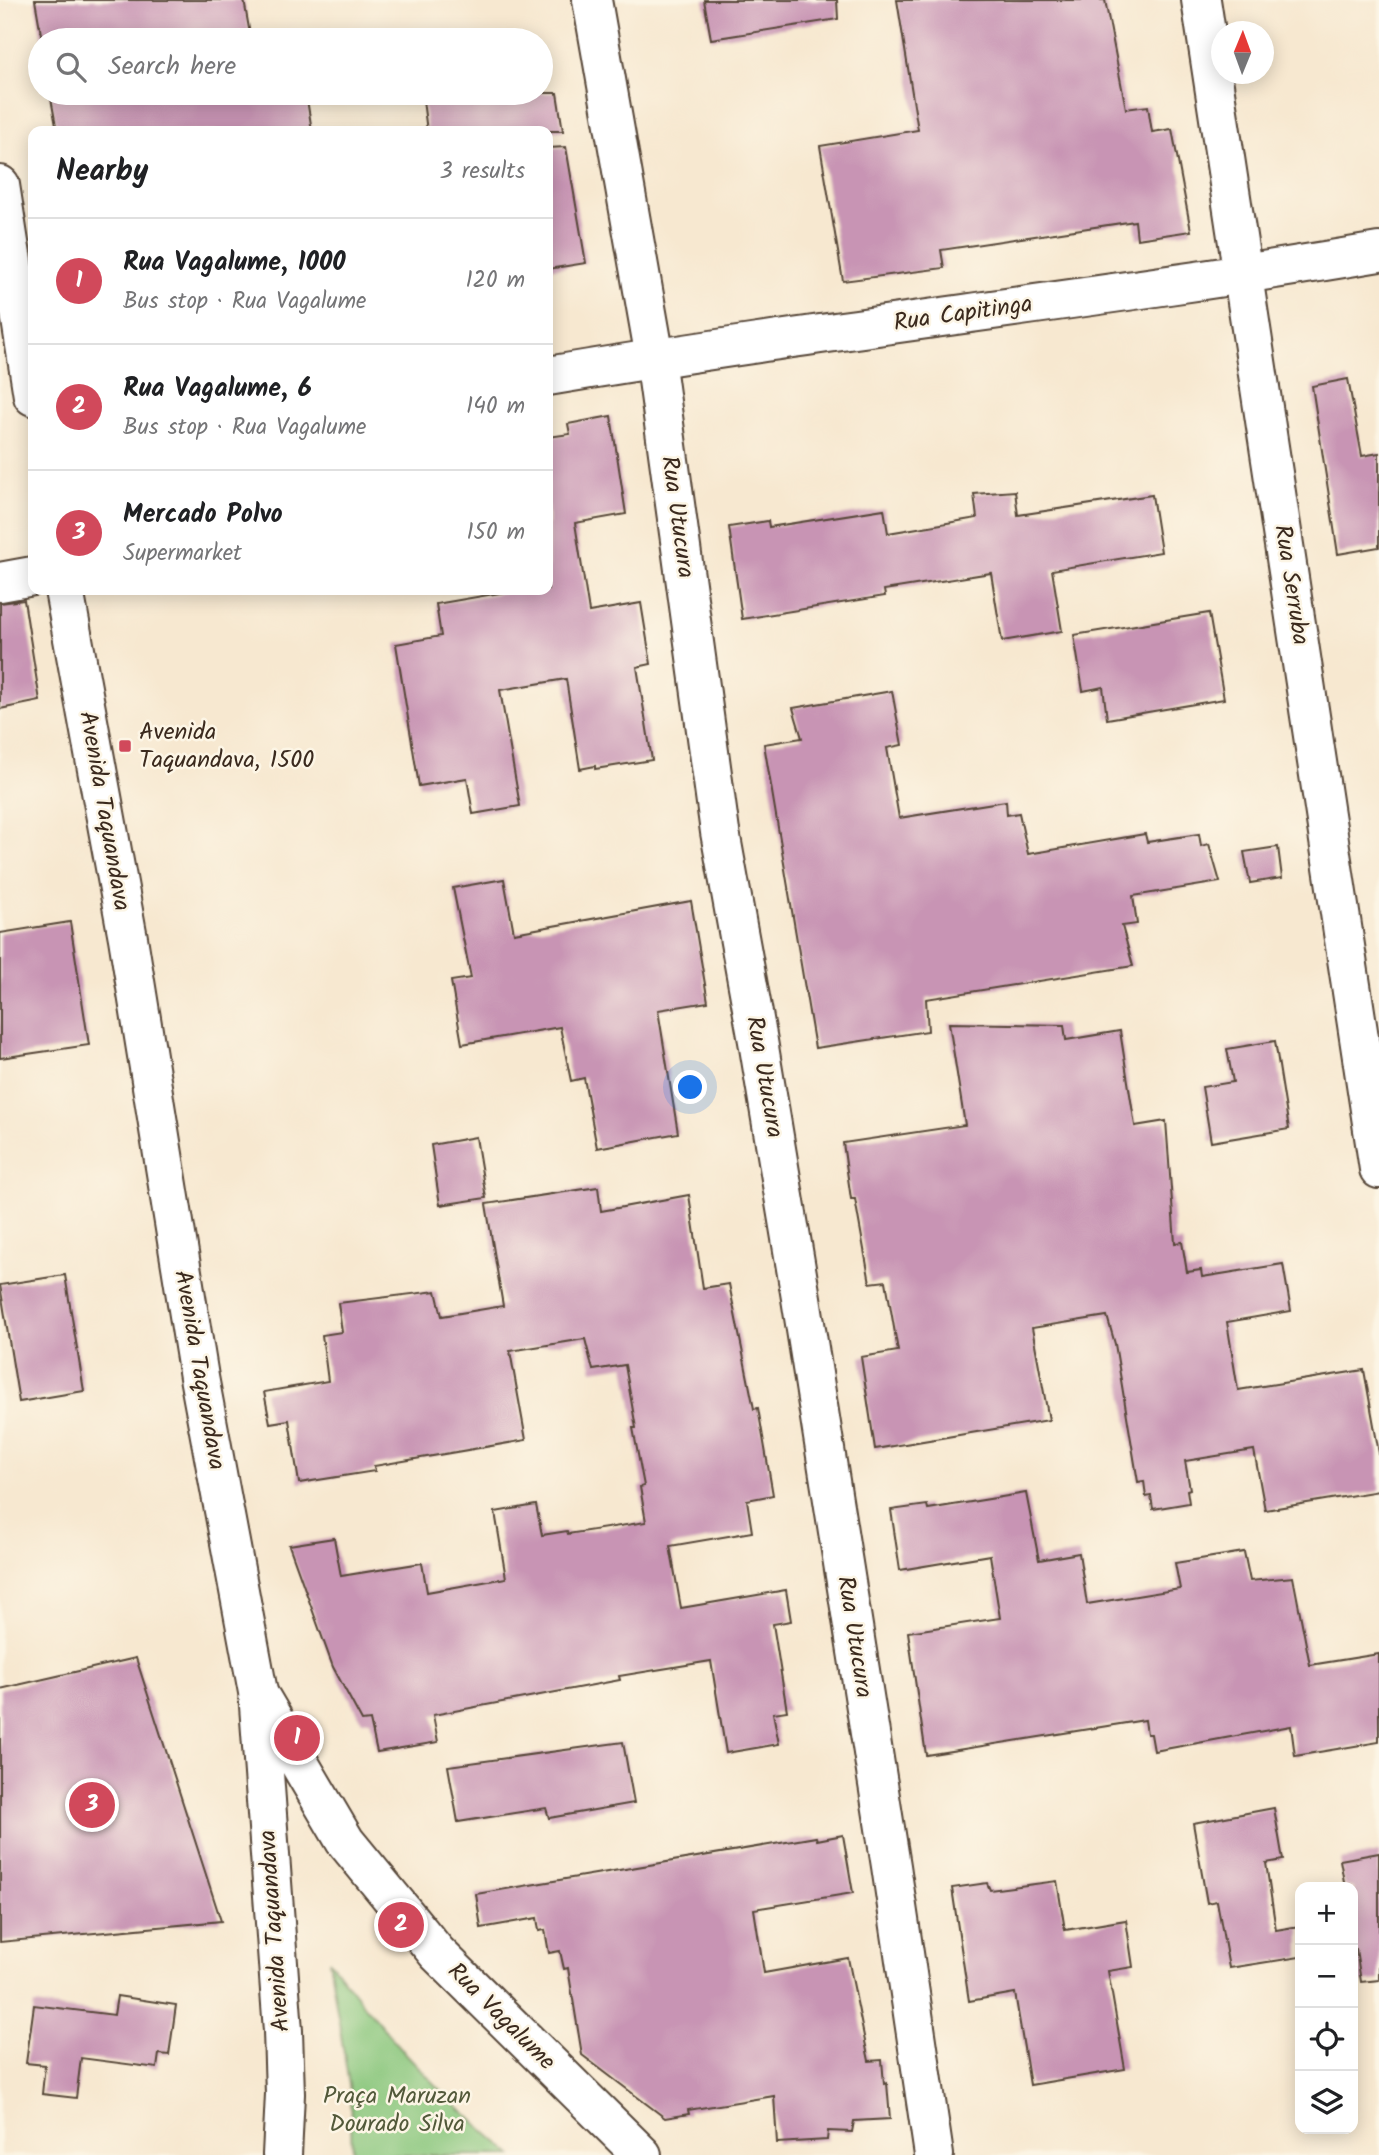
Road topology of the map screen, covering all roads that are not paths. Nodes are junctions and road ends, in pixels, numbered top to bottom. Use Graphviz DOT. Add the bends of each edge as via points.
graph roads {
  1 [pos="592,0"];
  2 [pos="1200,0"];
  3 [pos="0,185"];
  4 [pos="1379,252"];
  5 [pos="1243,275"];
  6 [pos="655,358"];
  7 [pos="28,364"];
  8 [pos="553,375"];
  9 [pos="28,577"];
  10 [pos="0,582"];
  11 [pos="65,595"];
  12 [pos="1379,1169"];
  13 [pos="258,1692"];
  14 [pos="282,2155"];
  15 [pos="642,2155"];
  16 [pos="934,2155"];
  1 -- 6 [label="street, Rua Utucura"];
  2 -- 5 [label="street, Rua Serruba"];
  3 -- 7 [label="street"];
  4 -- 5 [label="street, Rua Capitinga"];
  5 -- 6 [label="street, Rua Capitinga"];
  5 -- 12 [label="street, Rua Serruba"];
  6 -- 8 [label="street, Rua Capitinga"];
  6 -- 16 [label="street, Rua Utucura" via="720,832 801,1298"];
  9 -- 10 [label="street"];
  11 -- 13 [label="street, Avenida Taquandava" via="128,938 199,1377"];
  13 -- 14 [label="street, Avenida Taquandava" via="283,2031"];
  13 -- 15 [label="street, Rua Vagalume" via="345,1841 437,1953"];
}
